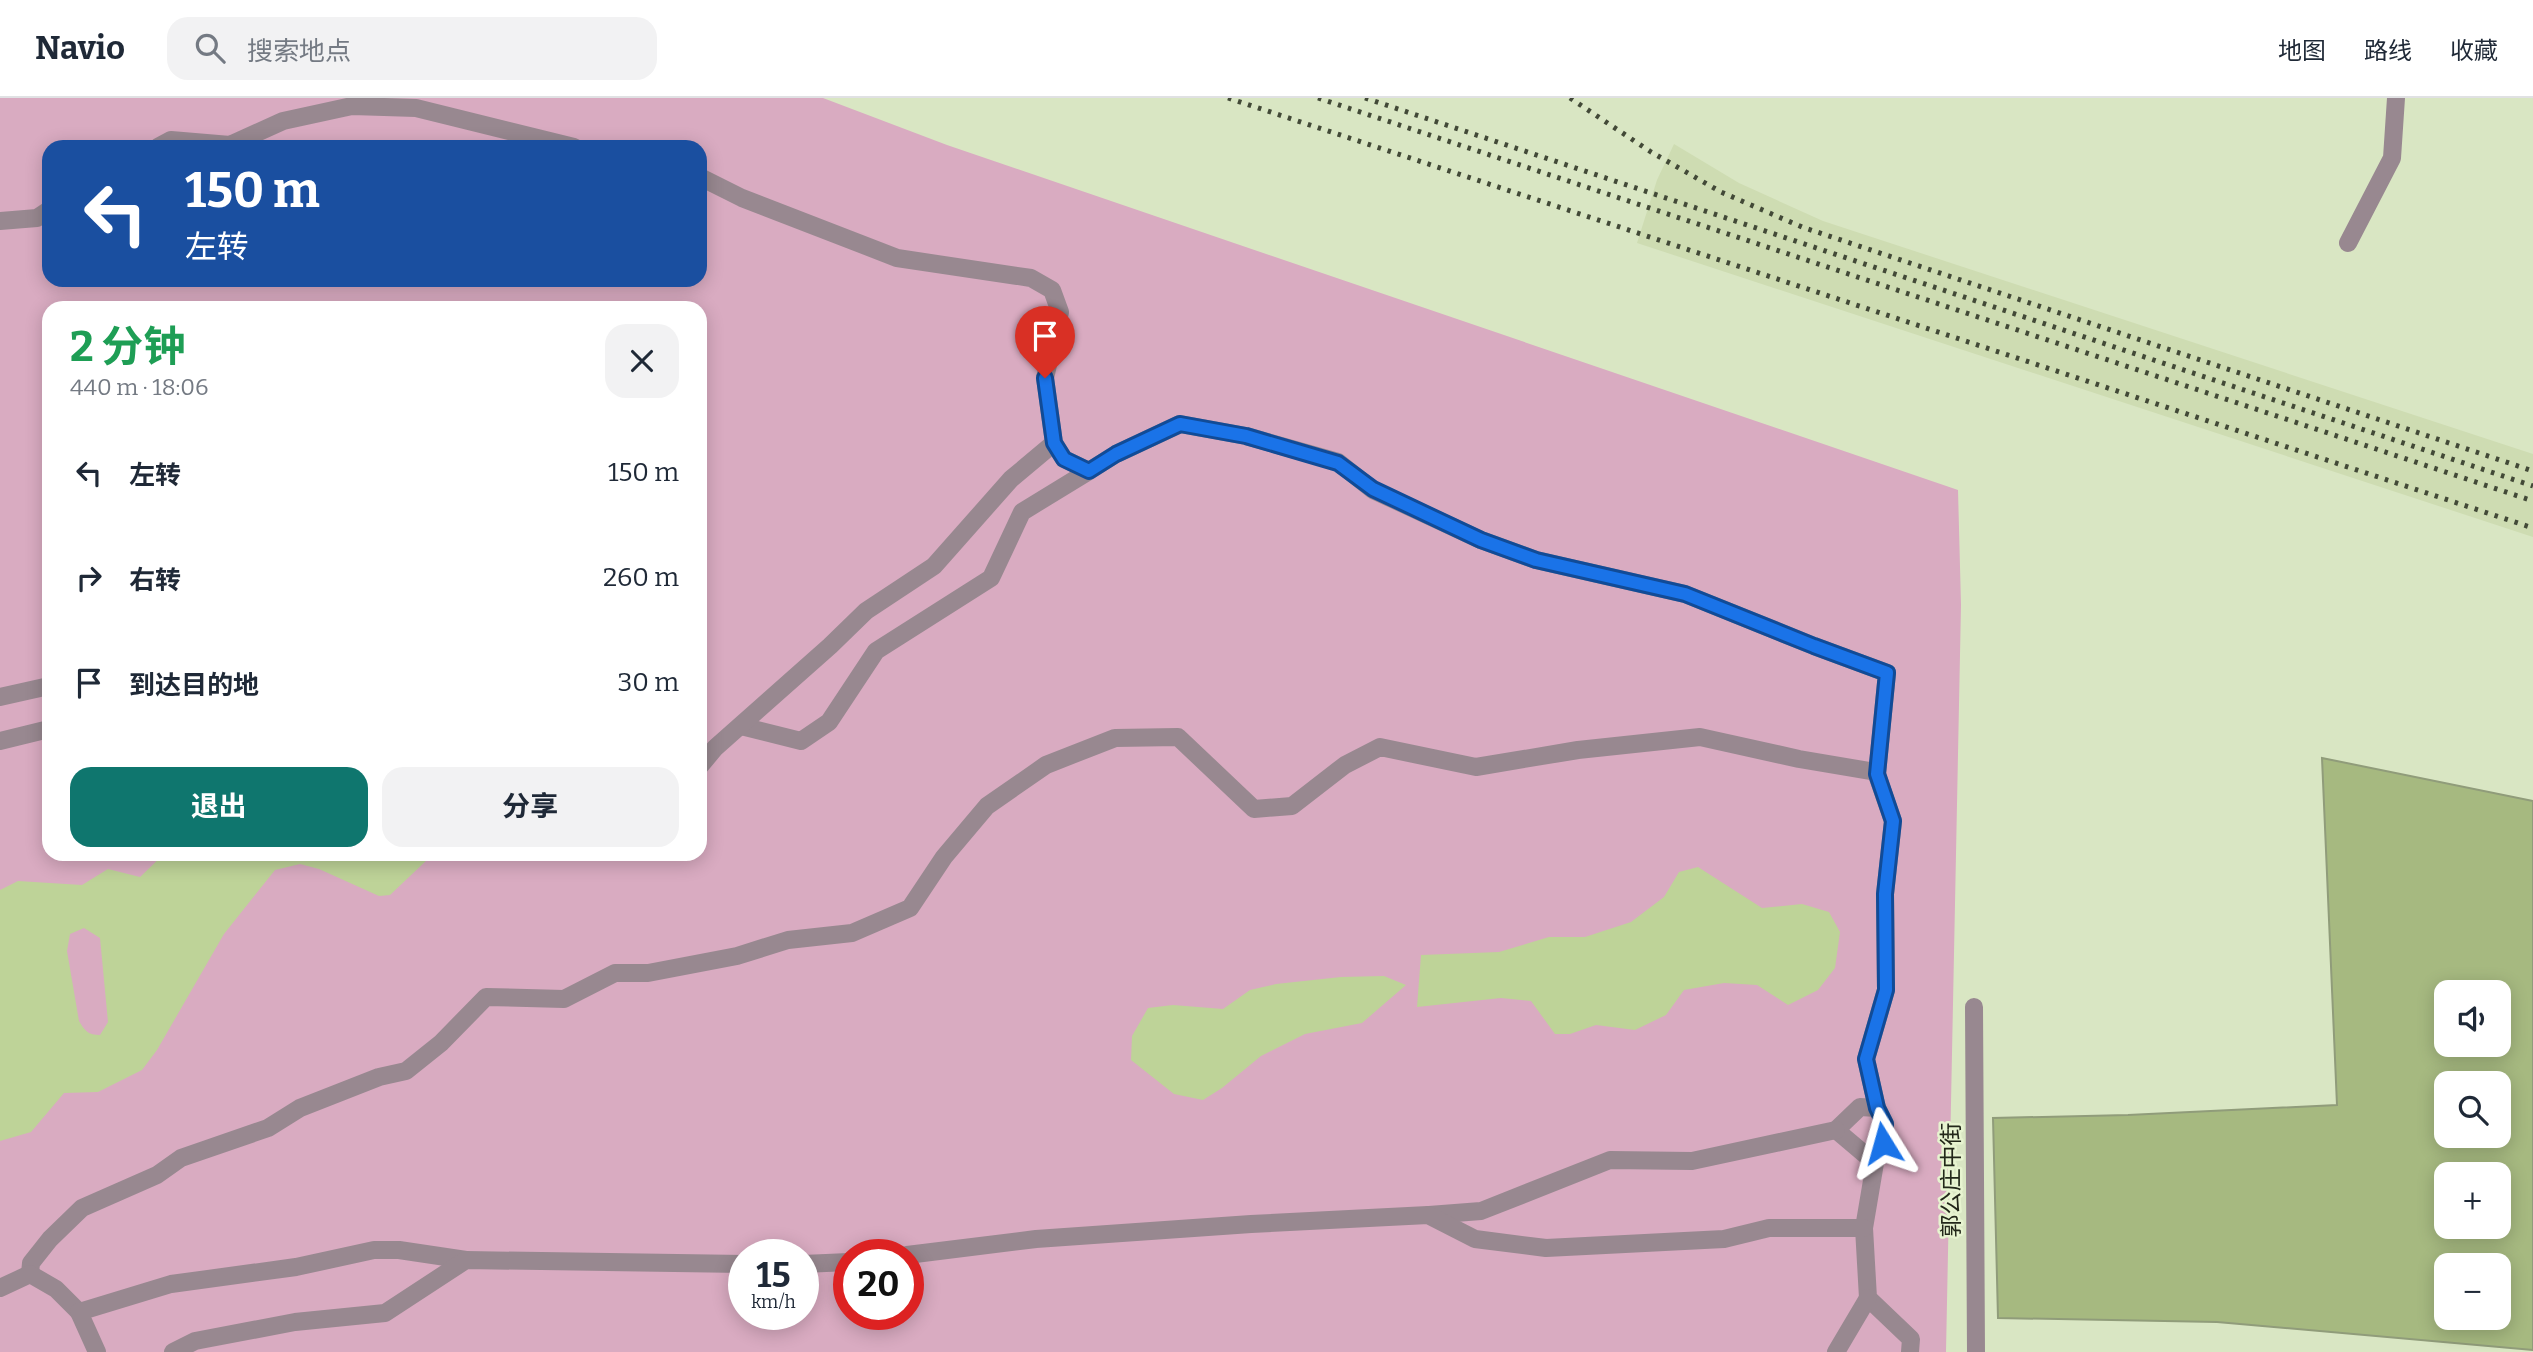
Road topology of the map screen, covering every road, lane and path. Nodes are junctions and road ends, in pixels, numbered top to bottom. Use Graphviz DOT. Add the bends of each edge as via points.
graph roads {
  1 [pos="2400,99"];
  2 [pos="241,140"];
  3 [pos="546,140"];
  4 [pos="707,180"];
  5 [pos="42,215"];
  6 [pos="0,221"];
  7 [pos="2348,243"];
  8 [pos="1054,443"];
  9 [pos="1089,471"];
  10 [pos="42,688"];
  11 [pos="0,697"];
  12 [pos="741,726"];
  13 [pos="42,731"];
  14 [pos="0,741"];
  15 [pos="707,758"];
  16 [pos="1877,774"];
  17 [pos="1974,1007"];
  18 [pos="1877,1108"];
  19 [pos="1836,1130"];
  20 [pos="1875,1163"];
  21 [pos="1428,1215"];
  22 [pos="1864,1228"];
  23 [pos="924,1253"];
  24 [pos="466,1260"];
  25 [pos="728,1264"];
  26 [pos="30,1274"];
  27 [pos="0,1288"];
  28 [pos="1868,1298"];
  29 [pos="79,1312"];
  30 [pos="97,1352"];
  31 [pos="173,1352"];
  32 [pos="1836,1352"];
  33 [pos="1910,1352"];
  34 [pos="1976,1352"];
  1 -- 7 [label="street" via="2392,158"];
  2 -- 3 [label="street" via="283,121 352,106 416,108"];
  4 -- 8 [label="street" via="897,258 1031,278 1052,290 1060,312 1045,378"];
  5 -- 6 [label="street"];
  8 -- 9 [label="street" via="1064,459"];
  8 -- 12 [label="street" via="1011,479 933,566 866,611"];
  9 -- 12 [label="street" via="1022,512 991,578 876,651 829,722 801,741"];
  9 -- 16 [label="street" via="1180,424 1246,436 1338,463 1373,489 1481,540 1536,560 1685,594 1887,673"];
  10 -- 11 [label="street"];
  12 -- 15 [label="street"];
  13 -- 14 [label="street"];
  16 -- 18 [label="street" via="1893,821 1885,894 1886,990 1866,1059"];
  16 -- 26 [label="street" via="1700,737 1475,767 1380,747 1345,765 1292,806 1254,809 1178,737 1115,738 1046,765 986,806 910,908 852,933 788,940 737,956 648,973 615,973 564,999 486,997 441,1043 405,1071 345,1090 300,1108 268,1128 181,1158 157,1175 82,1209 50,1239 31,1263"];
  17 -- 34 [label="street, 郭公庄中街"];
  18 -- 19 [label="street" via="1860,1107"];
  18 -- 20 [label="street" via="1885,1124"];
  19 -- 20 [label="street"];
  19 -- 21 [label="street" via="1692,1161 1610,1160 1480,1211"];
  20 -- 22 [label="street"];
  21 -- 22 [label="street" via="1475,1239 1546,1248 1724,1239 1769,1228"];
  21 -- 23 [label="street" via="1050,1238"];
  22 -- 28 [label="street"];
  24 -- 25 [label="street"];
  24 -- 29 [label="street" via="373,1250 296,1267 171,1284"];
  24 -- 31 [label="street" via="385,1313 295,1322 195,1341"];
  26 -- 27 [label="street"];
  26 -- 29 [label="street"];
  28 -- 32 [label="street"];
  28 -- 33 [label="street" via="1911,1339"];
  29 -- 30 [label="street"];
}
